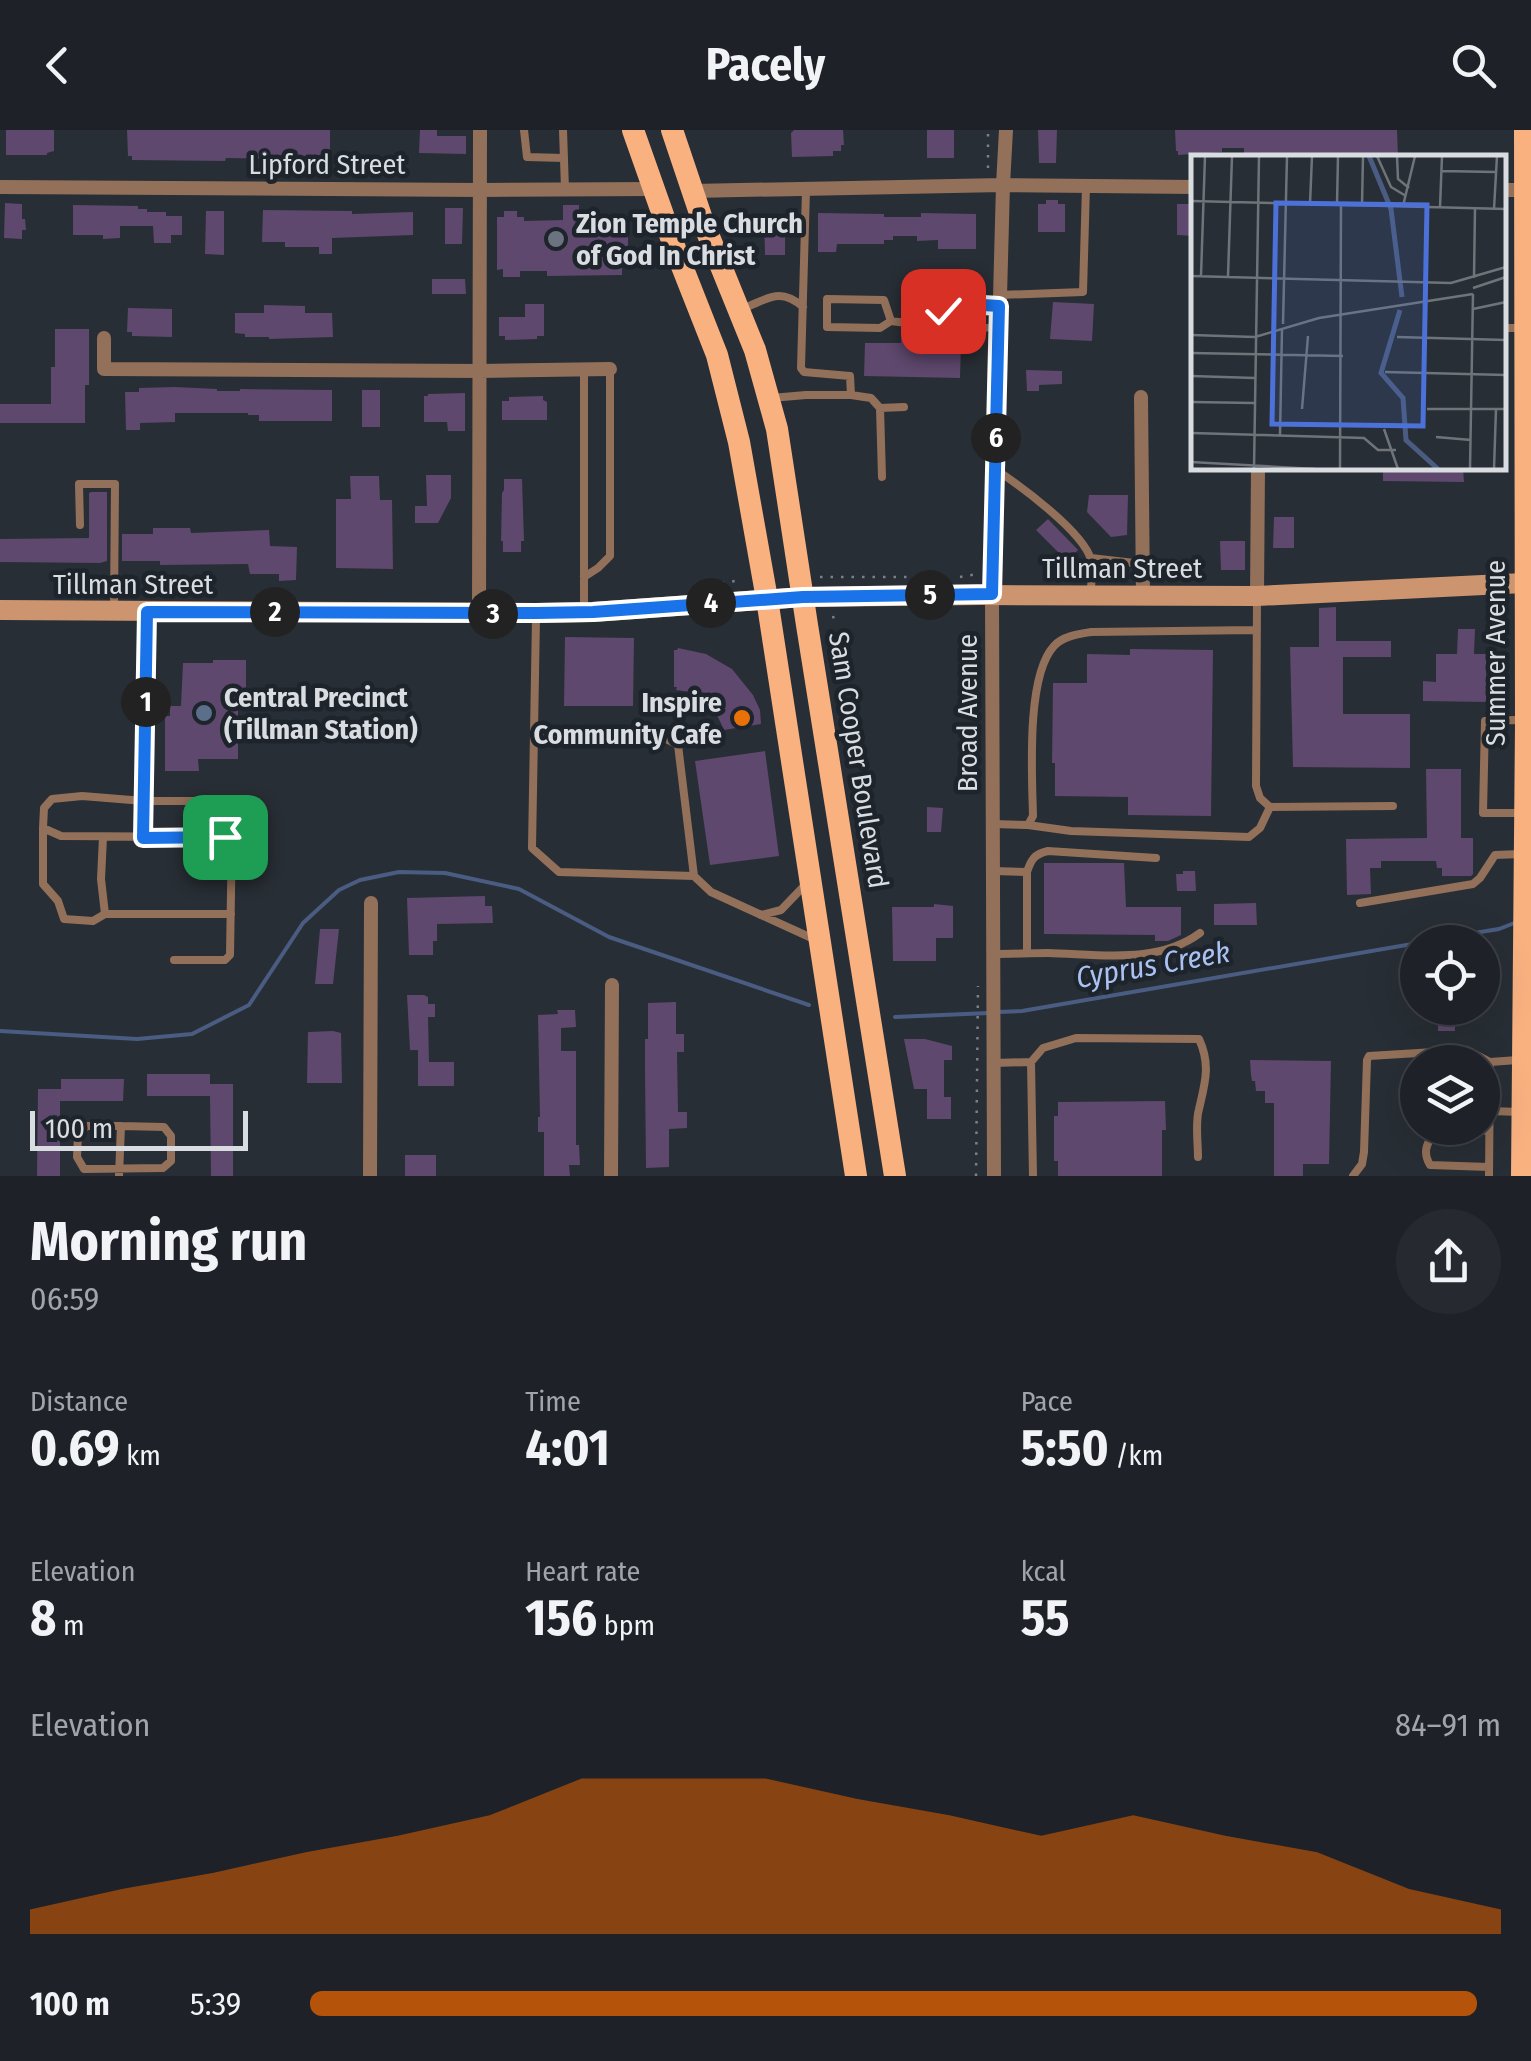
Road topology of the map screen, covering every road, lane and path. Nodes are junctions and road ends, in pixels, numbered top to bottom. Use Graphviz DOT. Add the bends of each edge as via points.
graph roads {
  1 [pos="480,130"];
  2 [pos="524,130"];
  3 [pos="564,130"];
  4 [pos="634,130"];
  5 [pos="672,130"];
  6 [pos="1006,130"];
  7 [pos="1525,130"];
  8 [pos="564,158"];
  9 [pos="1003,186"];
  10 [pos="1086,186"];
  11 [pos="0,187"];
  12 [pos="1191,187"];
  13 [pos="654,188"];
  14 [pos="565,189"];
  15 [pos="480,190"];
  16 [pos="806,190"];
  17 [pos="1520,190"];
  18 [pos="692,191"];
  19 [pos="999,300"];
  20 [pos="803,307"];
  21 [pos="739,310"];
  22 [pos="907,310"];
  23 [pos="891,321"];
  24 [pos="999,325"];
  25 [pos="1515,328"];
  26 [pos="104,338"];
  27 [pos="1528,367"];
  28 [pos="584,370"];
  29 [pos="610,370"];
  30 [pos="480,371"];
  31 [pos="852,395"];
  32 [pos="1141,397"];
  33 [pos="769,399"];
  34 [pos="904,407"];
  35 [pos="880,408"];
  36 [pos="995,469"];
  37 [pos="1258,470"];
  38 [pos="882,477"];
  39 [pos="80,524"];
  40 [pos="1528,550"];
  41 [pos="1091,558"];
  42 [pos="1143,564"];
  43 [pos="584,578"];
  44 [pos="1524,583"];
  45 [pos="992,594"];
  46 [pos="1092,596"];
  47 [pos="1143,596"];
  48 [pos="1257,596"];
  49 [pos="803,597"];
  50 [pos="767,599"];
  51 [pos="0,610"];
  52 [pos="114,611"];
  53 [pos="147,612"];
  54 [pos="584,612"];
  55 [pos="536,613"];
  56 [pos="478,614"];
  57 [pos="832,615"];
  58 [pos="836,626"];
  59 [pos="1257,630"];
  60 [pos="1528,724"];
  61 [pos="534,735"];
  62 [pos="144,800"];
  63 [pos="1270,806"];
  64 [pos="1393,806"];
  65 [pos="1525,813"];
  66 [pos="993,824"];
  67 [pos="1028,825"];
  68 [pos="43,828"];
  69 [pos="232,830"];
  70 [pos="1109,833"];
  71 [pos="103,837"];
  72 [pos="143,838"];
  73 [pos="1525,853"];
  74 [pos="1109,854"];
  75 [pos="1156,858"];
  76 [pos="994,871"];
  77 [pos="1028,872"];
  78 [pos="694,876"];
  79 [pos="810,880"];
  80 [pos="371,903"];
  81 [pos="1360,903"];
  82 [pos="105,914"];
  83 [pos="231,914"];
  84 [pos="761,915"];
  85 [pos="1200,934"];
  86 [pos="820,942"];
  87 [pos="1028,953"];
  88 [pos="994,954"];
  89 [pos="174,960"];
  90 [pos="612,985"];
  91 [pos="986,991"];
  92 [pos="1527,1012"];
  93 [pos="1400,1054"];
  94 [pos="1522,1059"];
  95 [pos="1500,1061"];
  96 [pos="994,1062"];
  97 [pos="1031,1062"];
  98 [pos="1500,1112"];
  99 [pos="1523,1112"];
  100 [pos="121,1126"];
  101 [pos="1427,1145"];
  102 [pos="1490,1145"];
  103 [pos="1198,1157"];
  104 [pos="120,1172"];
  105 [pos="1489,1172"];
  106 [pos="370,1176"];
  107 [pos="612,1176"];
  108 [pos="856,1176"];
  109 [pos="896,1176"];
  110 [pos="976,1176"];
  111 [pos="994,1176"];
  112 [pos="1033,1176"];
  113 [pos="1353,1176"];
  114 [pos="1522,1176"];
  1 -- 15 [label="street"];
  2 -- 8 [label="lane" via="526,157"];
  3 -- 8 [label="lane"];
  4 -- 13 [label="main road"];
  5 -- 18 [label="main road, Sam Cooper Boulevard"];
  6 -- 9 [label="street, Broad Avenue"];
  7 -- 17 [label="main road, Summer Avenue"];
  8 -- 14 [label="lane"];
  9 -- 10 [label="street"];
  9 -- 16 [label="street"];
  9 -- 19 [label="street, Broad Avenue"];
  10 -- 12 [label="street"];
  10 -- 19 [label="lane" via="1083,292"];
  11 -- 15 [label="street, Lipford Street"];
  13 -- 14 [label="street, Lipford Street"];
  13 -- 50 [label="main road" via="716,355 740,442"];
  14 -- 15 [label="street, Lipford Street"];
  15 -- 30 [label="street"];
  16 -- 18 [label="street"];
  16 -- 20 [label="lane"];
  17 -- 25 [label="main road, Summer Avenue"];
  18 -- 21 [label="main road, Sam Cooper Boulevard"];
  19 -- 22 [label="lane" via="962,310"];
  19 -- 24 [label="street, Broad Avenue"];
  20 -- 21 [label="lane" via="778,295"];
  20 -- 31 [label="lane" via="801,368 850,376"];
  21 -- 33 [label="main road, Sam Cooper Boulevard"];
  23 -- 23 [label="lane" via="880,328 827,327 827,299 884,300"];
  23 -- 24 [label="lane" via="980,330"];
  24 -- 36 [label="street, Broad Avenue"];
  25 -- 27 [label="main road, Summer Avenue"];
  26 -- 30 [label="street" via="104,369"];
  27 -- 40 [label="main road, Summer Avenue"];
  28 -- 29 [label="street"];
  28 -- 30 [label="street"];
  28 -- 43 [label="lane"];
  29 -- 43 [label="lane" via="610,556"];
  30 -- 56 [label="street"];
  31 -- 33 [label="lane"];
  31 -- 35 [label="lane" via="871,398"];
  32 -- 42 [label="street"];
  33 -- 49 [label="main road, Sam Cooper Boulevard"];
  34 -- 35 [label="lane"];
  35 -- 38 [label="lane"];
  36 -- 41 [label="lane" via="1045,505"];
  36 -- 45 [label="street, Broad Avenue"];
  37 -- 48 [label="street"];
  39 -- 52 [label="lane" via="79,484 115,484"];
  40 -- 44 [label="main road, Summer Avenue"];
  41 -- 42 [label="lane"];
  41 -- 46 [label="lane"];
  42 -- 47 [label="street"];
  43 -- 54 [label="lane"];
  44 -- 48 [label="main road, Tillman Street"];
  44 -- 60 [label="main road, Summer Avenue"];
  45 -- 46 [label="main road, Tillman Street"];
  45 -- 49 [label="main road, Tillman Street"];
  45 -- 66 [label="street, Broad Avenue"];
  46 -- 47 [label="main road, Tillman Street"];
  47 -- 48 [label="main road, Tillman Street"];
  48 -- 59 [label="lane"];
  49 -- 50 [label="main road, Tillman Street"];
  49 -- 109 [label="main road, Sam Cooper Boulevard"];
  50 -- 54 [label="main road, Tillman Street"];
  50 -- 79 [label="main road"];
  51 -- 52 [label="main road, Tillman Street"];
  52 -- 53 [label="main road, Tillman Street"];
  53 -- 56 [label="main road, Tillman Street"];
  53 -- 62 [label="lane"];
  54 -- 55 [label="main road, Tillman Street"];
  55 -- 56 [label="main road, Tillman Street"];
  55 -- 61 [label="lane"];
  57 -- 58 [label="path"];
  59 -- 63 [label="lane" via="1256,786"];
  59 -- 67 [label="lane" via="1091,632 1054,645 1034,704"];
  60 -- 65 [label="main road, Summer Avenue"];
  60 -- 65 [label="lane" via="1486,722 1483,813"];
  61 -- 78 [label="lane" via="660,736 678,745"];
  61 -- 78 [label="lane" via="532,848 559,872"];
  62 -- 68 [label="lane" via="52,799"];
  62 -- 69 [label="lane" via="224,801"];
  62 -- 72 [label="lane"];
  63 -- 64 [label="lane"];
  63 -- 70 [label="lane" via="1250,837"];
  65 -- 73 [label="main road, Summer Avenue"];
  66 -- 67 [label="lane"];
  66 -- 76 [label="street, Broad Avenue"];
  67 -- 70 [label="lane"];
  68 -- 71 [label="lane" via="61,836"];
  68 -- 82 [label="lane" via="43,884 64,919 93,921"];
  69 -- 72 [label="lane" via="225,837"];
  69 -- 83 [label="lane"];
  70 -- 74 [label="lane"];
  71 -- 72 [label="lane"];
  71 -- 82 [label="lane"];
  73 -- 81 [label="lane" via="1494,855 1473,884"];
  73 -- 92 [label="main road, Summer Avenue"];
  74 -- 75 [label="lane"];
  74 -- 77 [label="lane" via="1048,851 1031,860"];
  76 -- 77 [label="lane"];
  76 -- 88 [label="street, Broad Avenue"];
  77 -- 87 [label="lane"];
  78 -- 84 [label="lane" via="711,892"];
  79 -- 84 [label="lane" via="781,910"];
  79 -- 86 [label="main road"];
  80 -- 106 [label="street"];
  82 -- 83 [label="lane"];
  83 -- 89 [label="lane" via="225,960"];
  84 -- 86 [label="lane"];
  85 -- 87 [label="lane" via="1157,952"];
  86 -- 108 [label="main road"];
  87 -- 88 [label="lane"];
  88 -- 91 [label="street, Broad Avenue"];
  90 -- 107 [label="street"];
  91 -- 96 [label="street, Broad Avenue"];
  91 -- 110 [label="path" via="977,1042"];
  92 -- 94 [label="main road, Summer Avenue"];
  93 -- 113 [label="lane" via="1367,1060 1364,1152"];
  94 -- 95 [label="lane"];
  94 -- 99 [label="main road, Summer Avenue"];
  96 -- 97 [label="lane"];
  96 -- 111 [label="street, Broad Avenue"];
  97 -- 103 [label="lane" via="1043,1048 1076,1038 1199,1040 1206,1055"];
  97 -- 112 [label="lane"];
  98 -- 99 [label="lane"];
  99 -- 114 [label="main road, Summer Avenue"];
  100 -- 104 [label="lane"];
  100 -- 104 [label="lane" via="87,1126 78,1134 77,1156 84,1169"];
  100 -- 104 [label="lane" via="164,1127 171,1160 163,1168"];
  101 -- 105 [label="lane" via="1430,1165"];
  102 -- 105 [label="lane"];
}
